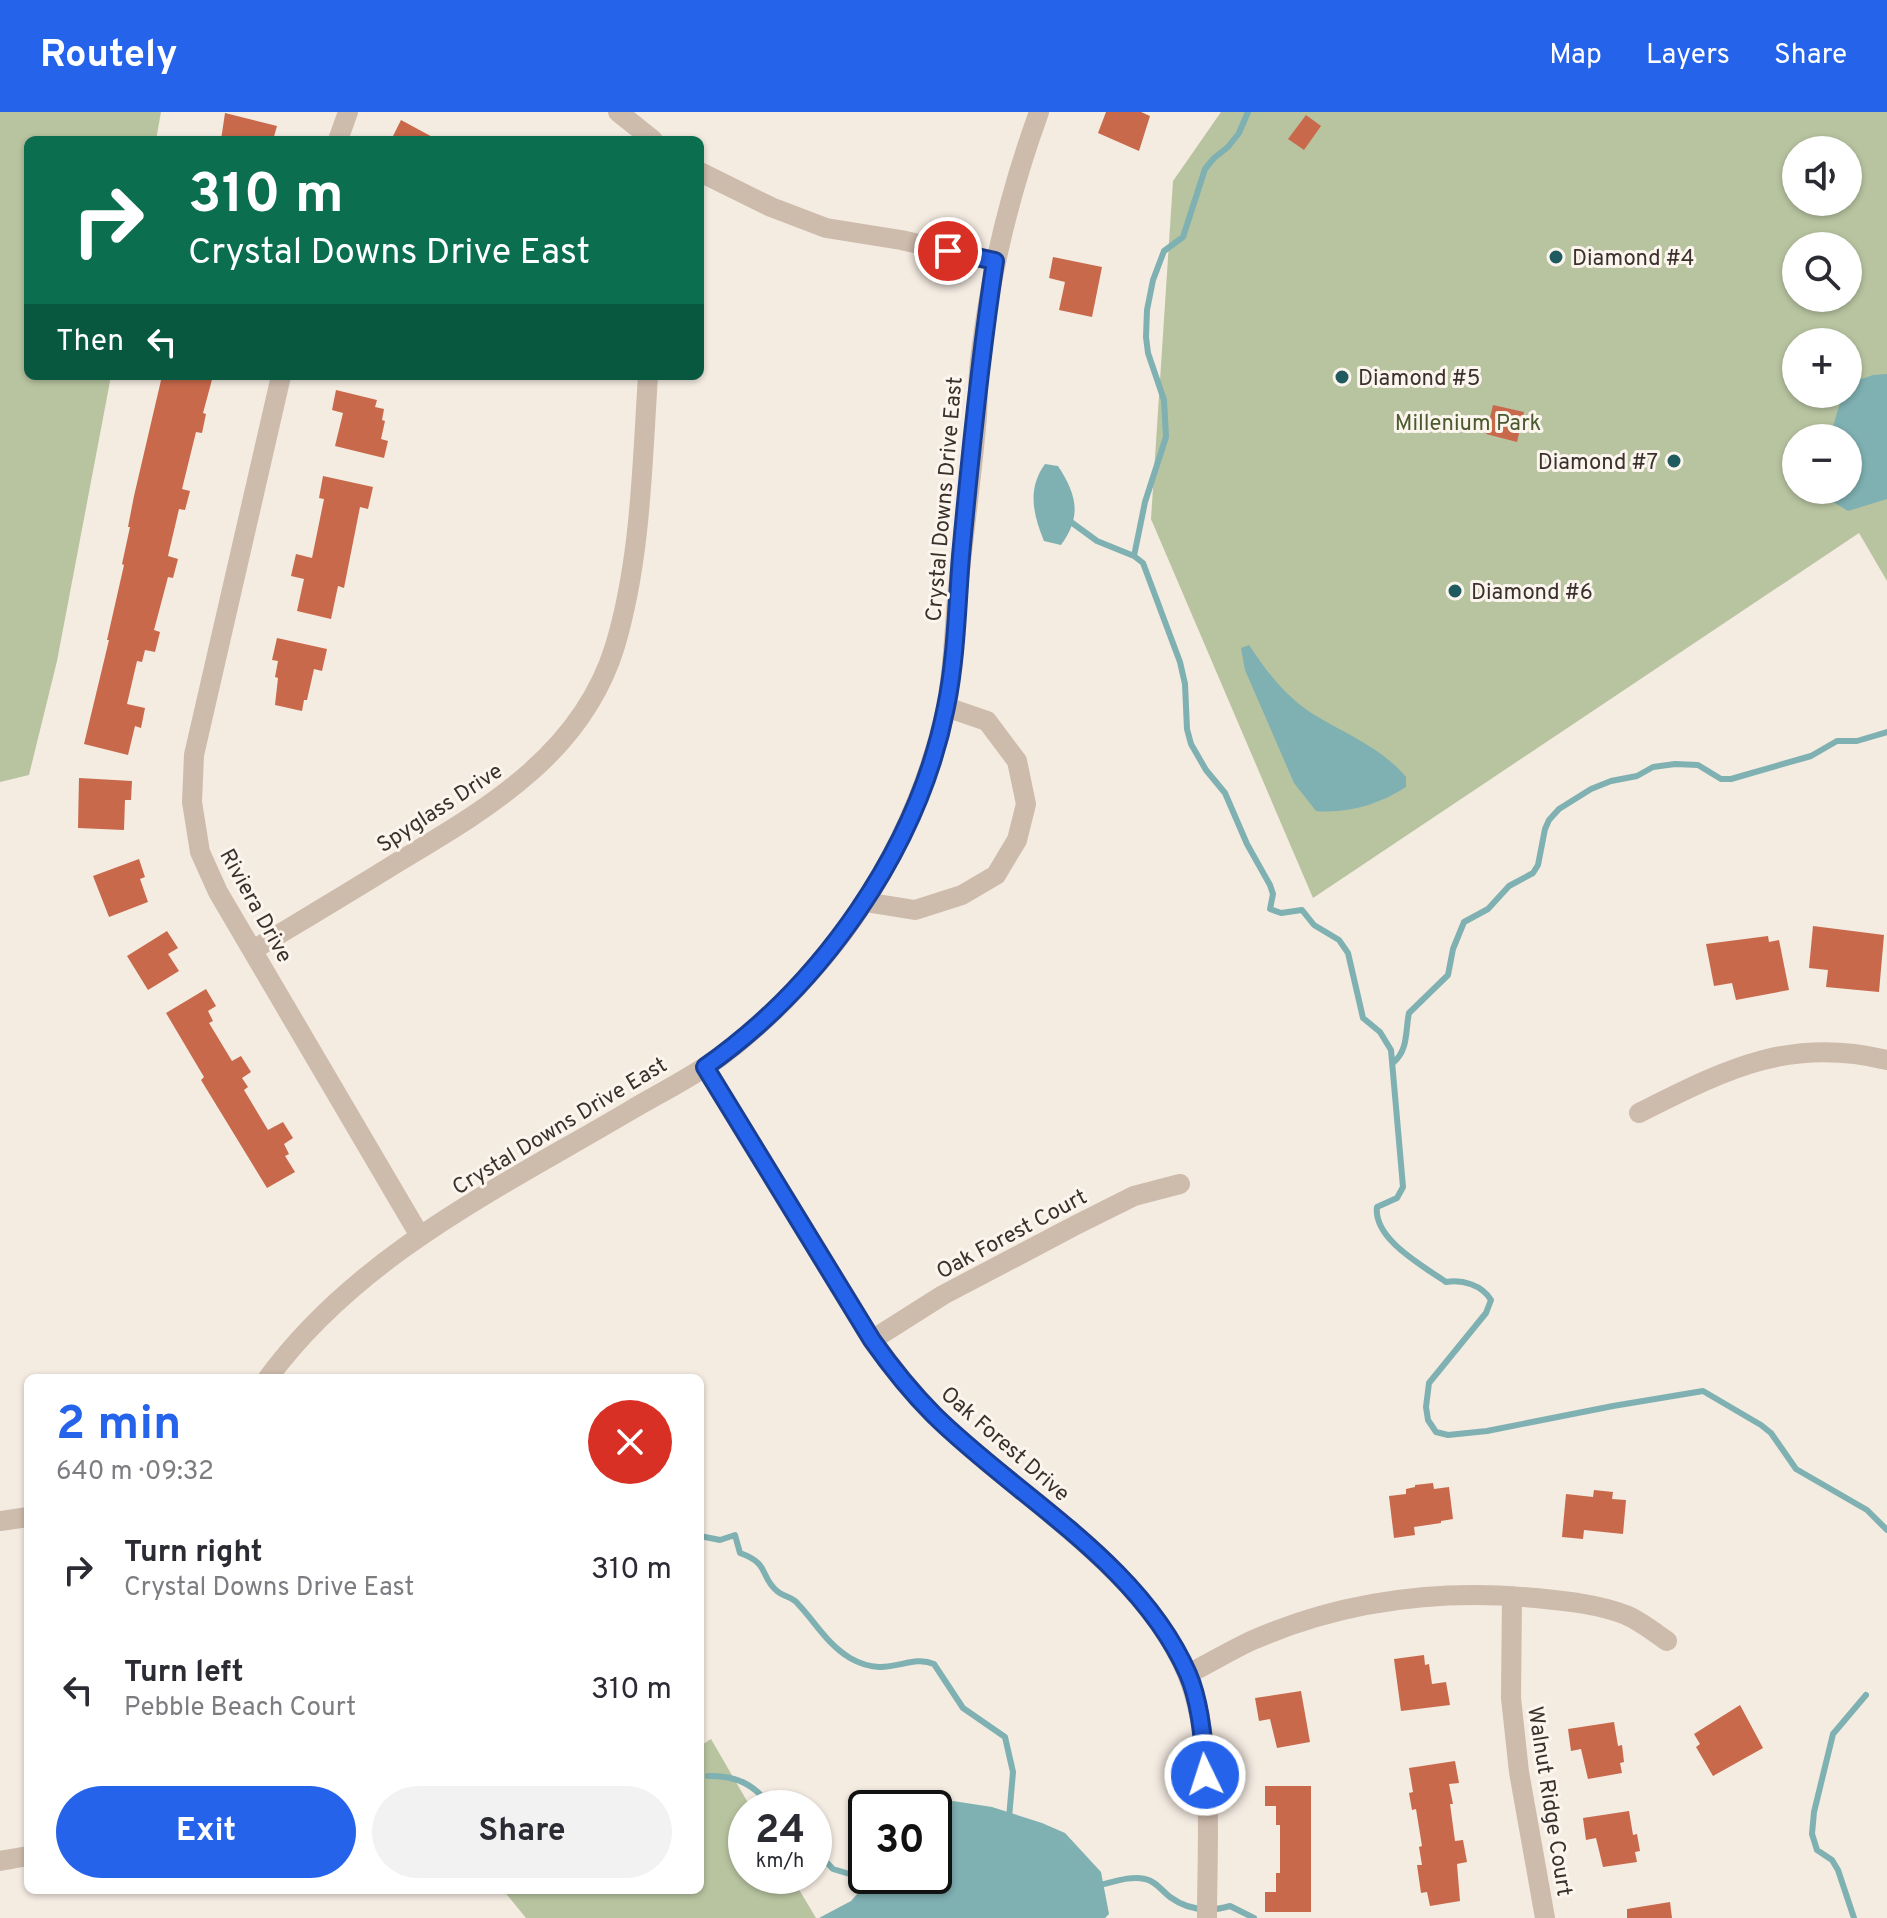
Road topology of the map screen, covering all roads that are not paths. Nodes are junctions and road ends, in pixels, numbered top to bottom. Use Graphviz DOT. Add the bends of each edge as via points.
graph roads {
  1 [pos="348,112"];
  2 [pos="618,112"];
  3 [pos="1039,112"];
  4 [pos="339,136"];
  5 [pos="648,136"];
  6 [pos="704,183"];
  7 [pos="995,261"];
  8 [pos="280,380"];
  9 [pos="648,380"];
  10 [pos="946,707"];
  11 [pos="865,902"];
  12 [pos="253,950"];
  13 [pos="1887,1060"];
  14 [pos="705,1067"];
  15 [pos="1639,1113"];
  16 [pos="1180,1184"];
  17 [pos="420,1236"];
  18 [pos="872,1340"];
  19 [pos="271,1374"];
  20 [pos="24,1518"];
  21 [pos="0,1521"];
  22 [pos="1512,1596"];
  23 [pos="1667,1641"];
  24 [pos="1188,1674"];
  25 [pos="24,1857"];
  26 [pos="0,1861"];
  27 [pos="1207,1918"];
  28 [pos="1545,1918"];
  1 -- 4 [label="street"];
  2 -- 5 [label="street"];
  3 -- 7 [label="street, Crystal Downs Drive East"];
  6 -- 7 [label="street" via="826,228"];
  7 -- 10 [label="street, Crystal Downs Drive East" via="980,356"];
  8 -- 12 [label="street, Riviera Drive" via="194,755 192,802 200,852"];
  9 -- 12 [label="street, Spyglass Drive" via="628,597 614,649 562,743 519,784 468,820"];
  10 -- 11 [label="street, Crystal Downs Drive East" via="915,804"];
  10 -- 11 [label="street" via="987,721 1017,761 1026,804 1017,840 996,875 962,895 915,910"];
  11 -- 14 [label="street, Crystal Downs Drive East" via="777,1008"];
  12 -- 17 [label="street, Riviera Drive"];
  13 -- 15 [label="street" via="1831,1051 1778,1055 1701,1082"];
  14 -- 17 [label="street, Crystal Downs Drive East"];
  14 -- 18 [label="street, Oak Forest Drive"];
  16 -- 18 [label="street, Oak Forest Court" via="1134,1196 1076,1225 943,1295"];
  17 -- 19 [label="street, Crystal Downs Drive East" via="326,1309"];
  18 -- 24 [label="street, Oak Forest Drive" via="935,1416 1128,1587 1167,1636"];
  20 -- 21 [label="street"];
  22 -- 23 [label="street" via="1626,1615"];
  22 -- 24 [label="street" via="1433,1594 1365,1604 1253,1640"];
  22 -- 28 [label="street, Walnut Ridge Court" via="1511,1698"];
  24 -- 27 [label="street, Oak Forest Drive" via="1204,1750"];
  25 -- 26 [label="street"];
}
